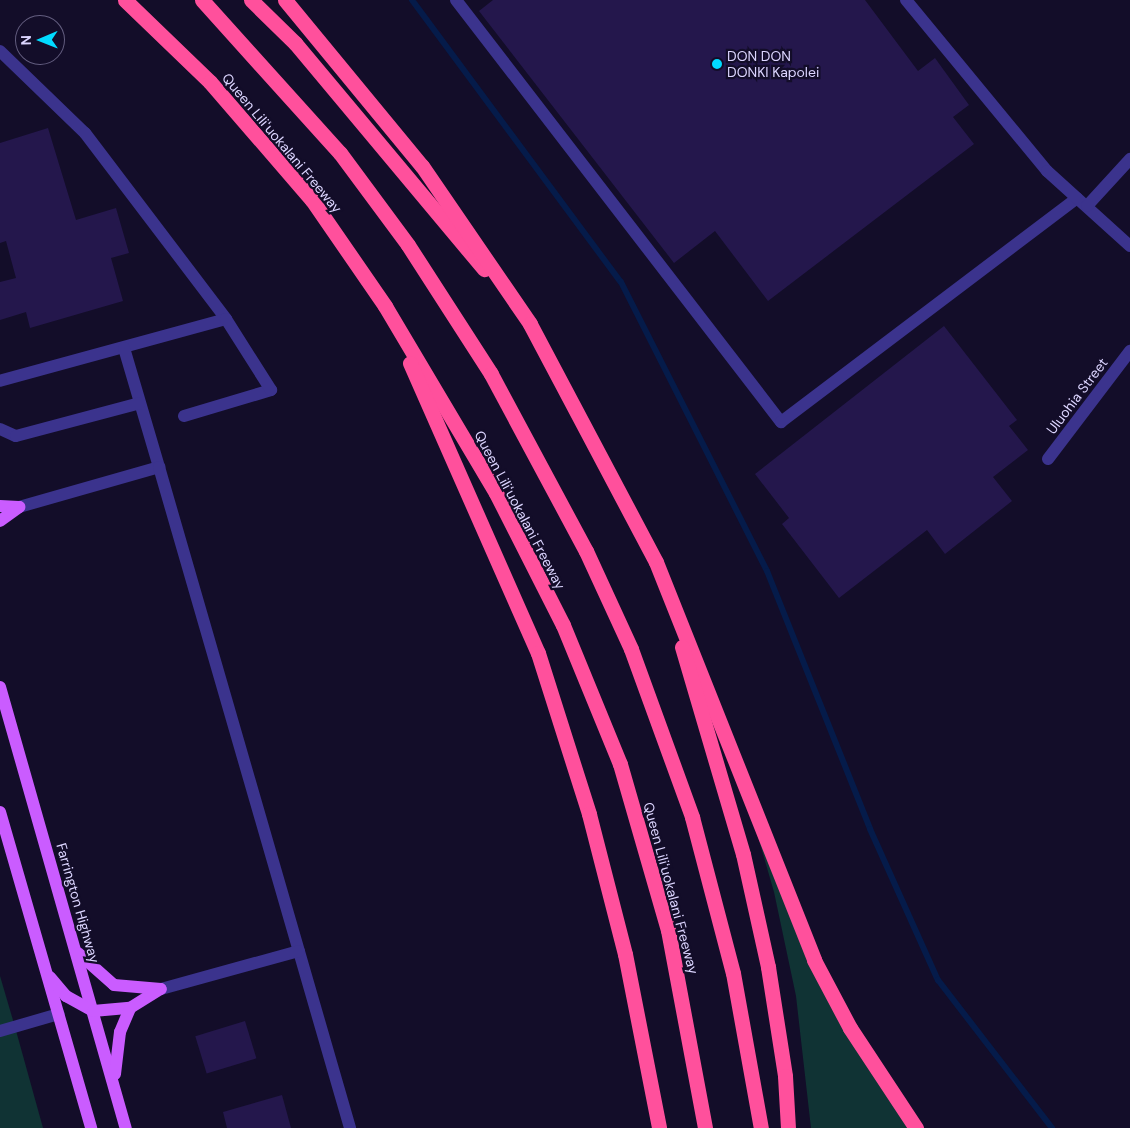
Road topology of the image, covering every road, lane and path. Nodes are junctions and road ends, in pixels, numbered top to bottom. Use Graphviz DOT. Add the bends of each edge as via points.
graph roads {
  1 [pos="126,0"];
  2 [pos="202,0"];
  3 [pos="251,0"];
  4 [pos="285,0"];
  5 [pos="456,0"];
  6 [pos="906,0"];
  7 [pos="0,51"];
  8 [pos="1127,168"];
  9 [pos="1082,202"];
  10 [pos="1130,246"];
  11 [pos="385,306"];
  12 [pos="226,319"];
  13 [pos="530,324"];
  14 [pos="124,348"];
  15 [pos="1130,352"];
  16 [pos="0,381"];
  17 [pos="140,403"];
  18 [pos="184,416"];
  19 [pos="0,428"];
  20 [pos="1048,459"];
  21 [pos="159,467"];
  22 [pos="0,506"];
  23 [pos="19,507"];
  24 [pos="0,521"];
  25 [pos="656,562"];
  26 [pos="0,687"];
  27 [pos="0,812"];
  28 [pos="76,951"];
  29 [pos="299,951"];
  30 [pos="47,973"];
  31 [pos="161,989"];
  32 [pos="130,1008"];
  33 [pos="93,1011"];
  34 [pos="58,1014"];
  35 [pos="0,1031"];
  36 [pos="114,1084"];
  37 [pos="91,1128"];
  38 [pos="126,1128"];
  39 [pos="350,1128"];
  40 [pos="659,1128"];
  41 [pos="705,1128"];
  42 [pos="761,1128"];
  43 [pos="788,1128"];
  44 [pos="916,1128"];
  1 -- 11 [label="highway, Queen Liliʻuokalani Freeway" via="210,82 312,200"];
  2 -- 42 [label="highway" via="340,153 408,245 491,374 586,552 631,649 692,817 733,973"];
  3 -- 13 [label="highway" via="295,43"];
  4 -- 13 [label="highway" via="422,166"];
  5 -- 9 [label="street" via="781,422"];
  6 -- 9 [label="street" via="1008,128"];
  7 -- 12 [label="street" via="85,133"];
  8 -- 9 [label="street"];
  9 -- 10 [label="street"];
  11 -- 40 [label="highway" via="538,653 589,814 625,954"];
  11 -- 41 [label="highway, Queen Liliʻuokalani Freeway" via="505,510 563,625 620,764 668,930"];
  12 -- 14 [label="street"];
  12 -- 18 [label="street" via="271,390"];
  13 -- 25 [label="highway"];
  14 -- 16 [label="street"];
  14 -- 17 [label="street"];
  15 -- 20 [label="street, Uluohia Street"];
  17 -- 19 [label="street" via="16,436"];
  17 -- 21 [label="street"];
  21 -- 23 [label="street"];
  21 -- 29 [label="street"];
  22 -- 23 [label="main road"];
  23 -- 24 [label="main road"];
  25 -- 43 [label="highway" via="743,854 768,967 785,1076"];
  25 -- 44 [label="highway" via="814,960 850,1028"];
  26 -- 28 [label="main road, Farrington Highway"];
  27 -- 30 [label="main road"];
  28 -- 31 [label="main road" via="114,985"];
  28 -- 33 [label="main road, Farrington Highway"];
  29 -- 31 [label="street"];
  29 -- 39 [label="street"];
  30 -- 33 [label="main road" via="66,996"];
  30 -- 34 [label="main road"];
  31 -- 32 [label="main road"];
  32 -- 33 [label="main road"];
  32 -- 36 [label="main road" via="119,1039"];
  33 -- 36 [label="main road, Farrington Highway"];
  34 -- 35 [label="street"];
  34 -- 37 [label="main road"];
  36 -- 38 [label="main road, Farrington Highway"];
}
